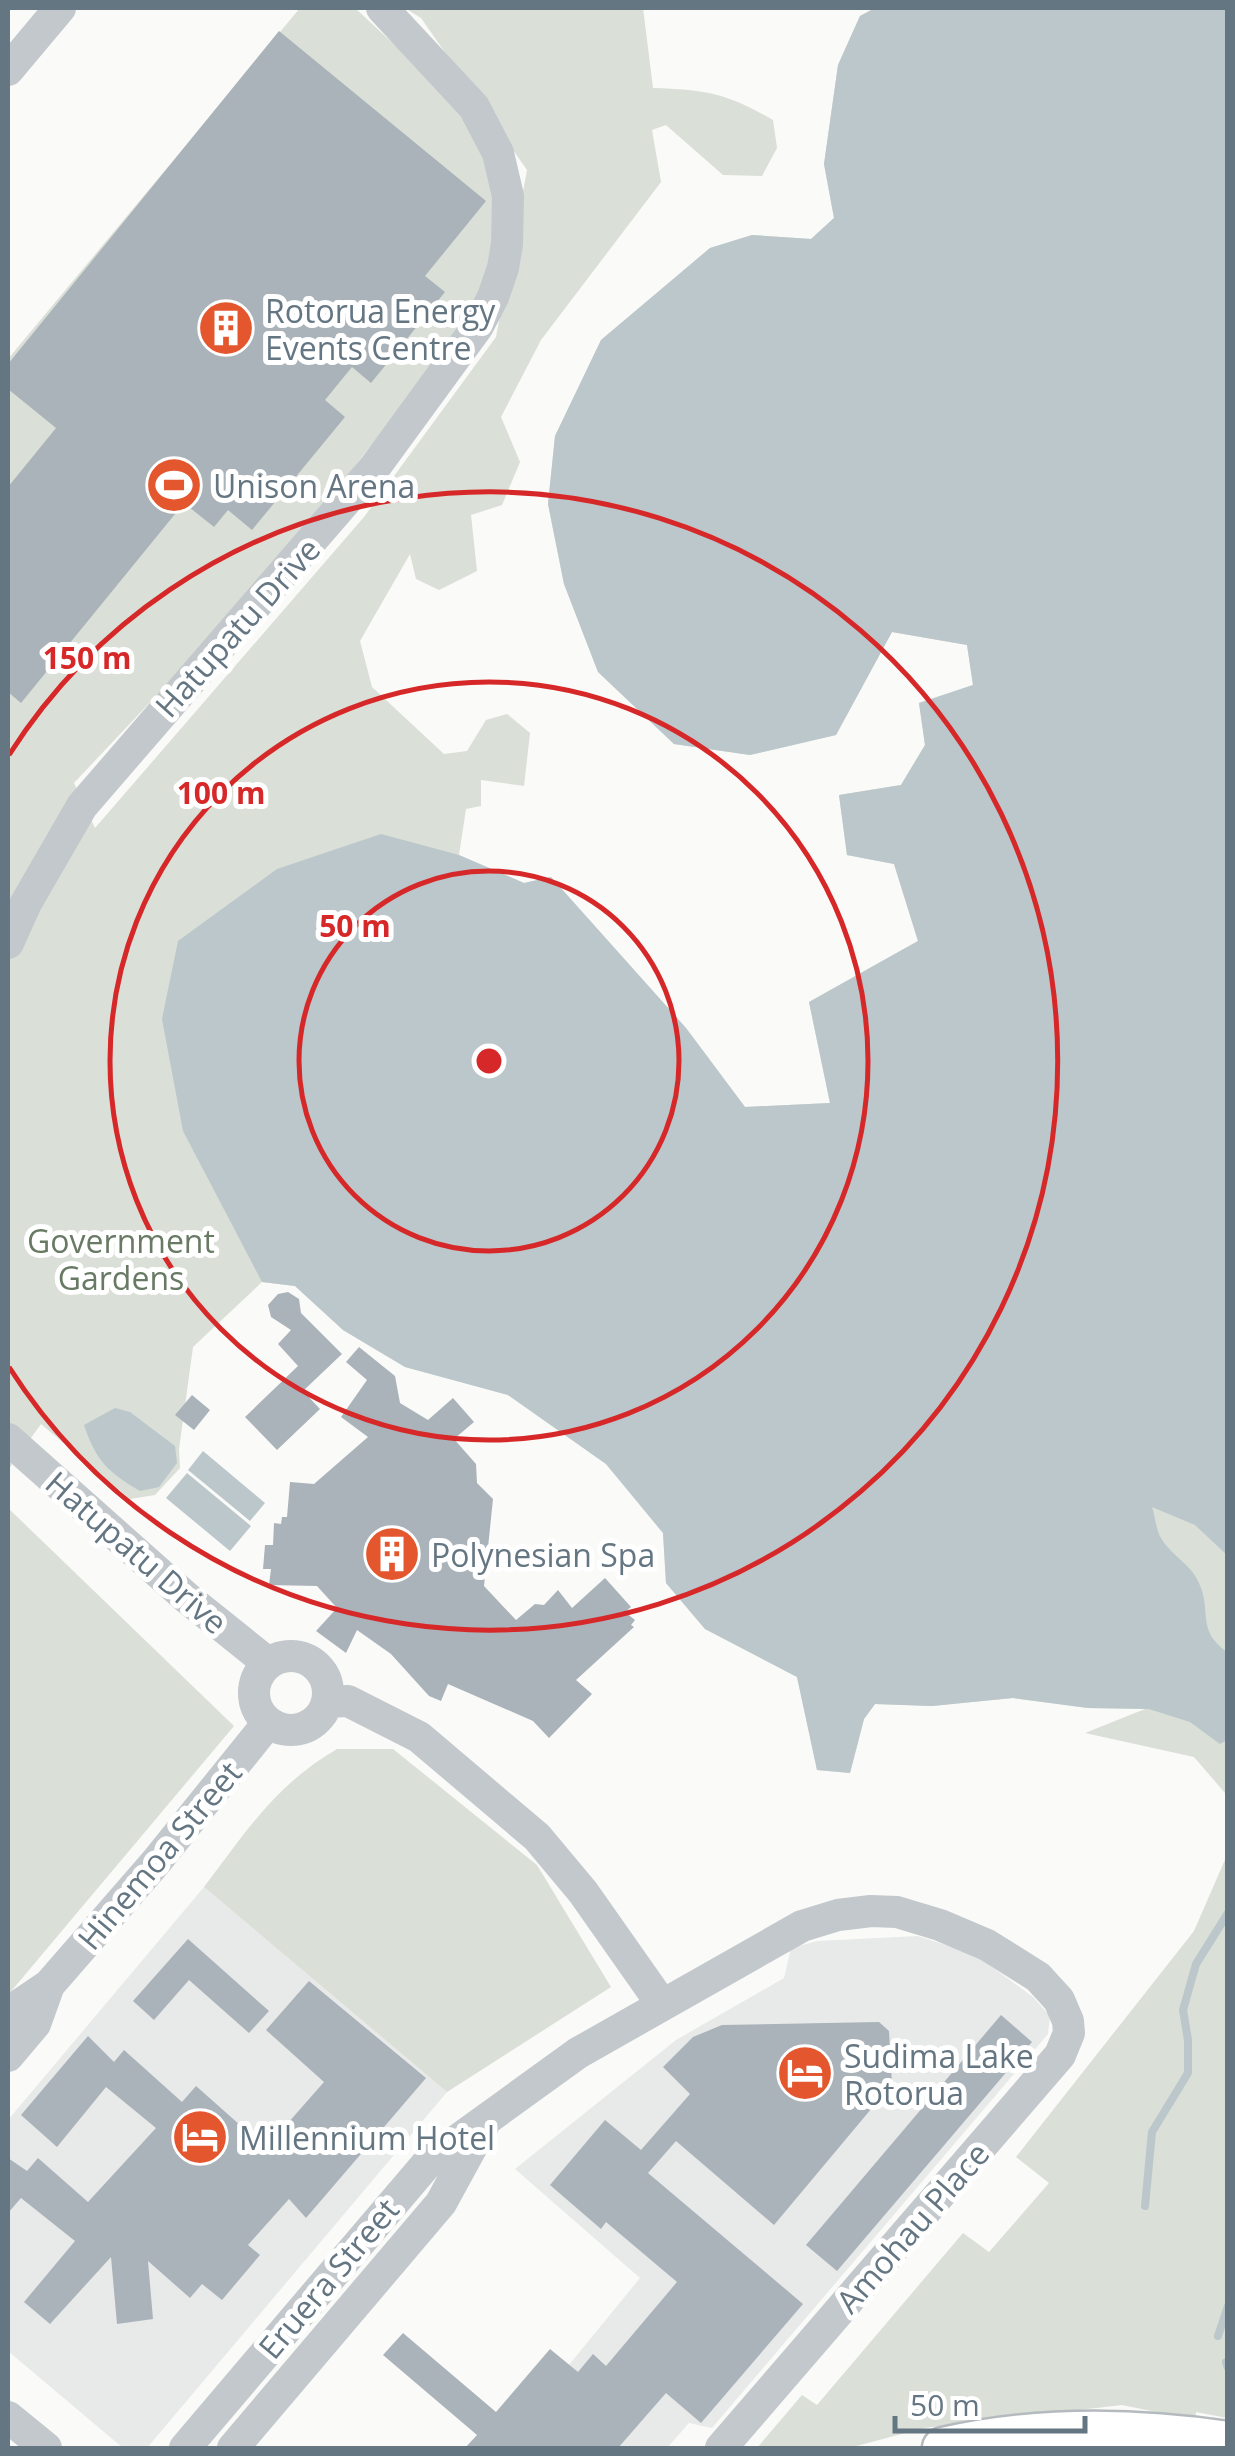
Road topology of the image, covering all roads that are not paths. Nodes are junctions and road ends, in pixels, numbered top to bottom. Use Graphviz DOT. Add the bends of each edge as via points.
graph roads {
  1 [pos="60,8"];
  2 [pos="382,8"];
  3 [pos="8,70"];
  4 [pos="8,943"];
  5 [pos="8,1439"];
  6 [pos="268,1664"];
  7 [pos="328,1702"];
  8 [pos="268,1723"];
  9 [pos="838,1916"];
  10 [pos="49,1986"];
  11 [pos="661,2003"];
  12 [pos="8,2018"];
  13 [pos="8,2056"];
  14 [pos="485,2122"];
  15 [pos="8,2416"];
  16 [pos="1228,2442"];
  17 [pos="46,2448"];
  18 [pos="186,2448"];
  19 [pos="233,2448"];
  20 [pos="722,2448"];
  21 [pos="943,2448"];
  1 -- 3 [label="street"];
  2 -- 4 [label="street, Hatupatu Drive" via="474,107 498,153 508,196 503,268 493,297 375,467 82,806"];
  5 -- 6 [label="street, Hatupatu Drive"];
  6 -- 7 [label="street" via="291,1655 314,1663 328,1683"];
  6 -- 8 [label="street" via="254,1693"];
  7 -- 8 [label="street" via="319,1718 300,1729"];
  7 -- 11 [label="street" via="348,1701 419,1737 538,1837"];
  8 -- 10 [label="street, Hinemoa Street"];
  9 -- 11 [label="street, Eruera Street" via="779,1936"];
  9 -- 20 [label="street, Amohau Place" via="897,1912 987,1945 1050,1989 1069,2034 1060,2055"];
  10 -- 12 [label="street, Hinemoa Street"];
  10 -- 13 [label="street, Hinemoa Street" via="35,2024"];
  11 -- 14 [label="street, Eruera Street" via="578,2053"];
  14 -- 18 [label="street, Eruera Street" via="412,2178"];
  14 -- 19 [label="street, Eruera Street" via="441,2204"];
  15 -- 17 [label="street"];
  16 -- 21 [label="main road" via="1084,2432"];
}
